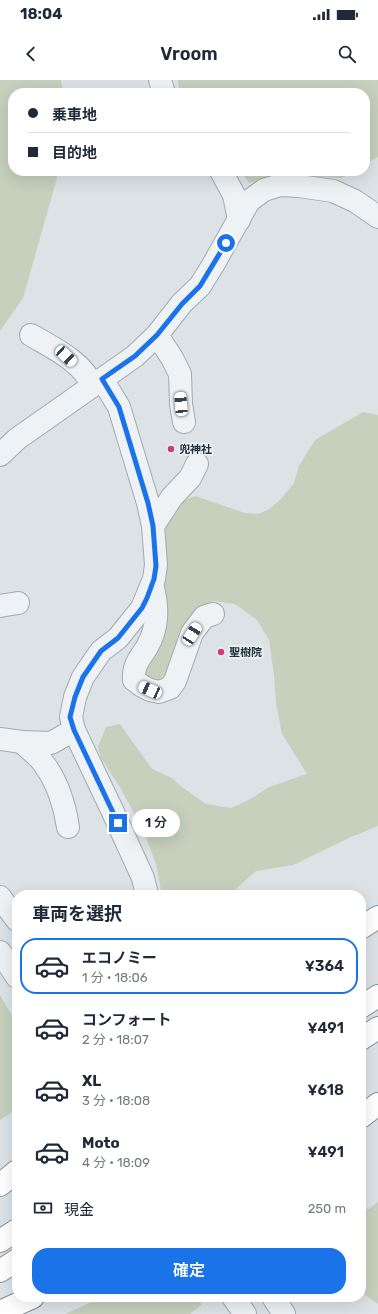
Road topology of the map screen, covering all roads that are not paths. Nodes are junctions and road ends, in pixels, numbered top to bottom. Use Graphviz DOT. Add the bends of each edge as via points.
graph roads {
  1 [pos="224,176"];
  2 [pos="378,217"];
  3 [pos="239,220"];
  4 [pos="31,335"];
  5 [pos="157,335"];
  6 [pos="97,382"];
  7 [pos="184,422"];
  8 [pos="0,455"];
  9 [pos="197,464"];
  10 [pos="153,526"];
  11 [pos="152,584"];
  12 [pos="213,614"];
  13 [pos="74,730"];
  14 [pos="0,739"];
  15 [pos="22,742"];
  16 [pos="68,827"];
  17 [pos="146,890"];
  18 [pos="0,897"];
  19 [pos="12,913"];
  20 [pos="378,917"];
  21 [pos="366,925"];
  22 [pos="0,952"];
  23 [pos="12,970"];
  24 [pos="378,996"];
  25 [pos="366,1004"];
  26 [pos="378,1028"];
  27 [pos="366,1036"];
  28 [pos="378,1104"];
  29 [pos="366,1112"];
  30 [pos="12,1175"];
  31 [pos="0,1185"];
  32 [pos="12,1233"];
  33 [pos="0,1241"];
  34 [pos="12,1263"];
  35 [pos="0,1271"];
  36 [pos="22,1302"];
  37 [pos="237,1302"];
  38 [pos="276,1302"];
  39 [pos="0,1312"];
  40 [pos="245,1314"];
  41 [pos="284,1314"];
  1 -- 3 [label="street" via="234,195"];
  2 -- 3 [label="street" via="355,201 333,191 280,185 264,190 249,202"];
  3 -- 5 [label="street" via="200,286"];
  4 -- 6 [label="street" via="66,356"];
  5 -- 6 [label="street" via="135,356"];
  5 -- 7 [label="street" via="180,374"];
  6 -- 8 [label="street" via="17,439"];
  6 -- 10 [label="street" via="119,407"];
  9 -- 10 [label="street" via="190,478 172,497"];
  10 -- 11 [label="street" via="156,566"];
  11 -- 12 [label="street" via="157,600 155,630 133,671 134,680 142,686 159,692 173,686 192,634 204,617"];
  11 -- 13 [label="street" via="142,608 118,638 101,651 83,677 70,717"];
  13 -- 15 [label="street" via="51,743"];
  13 -- 17 [label="street" via="143,878"];
  14 -- 15 [label="street"];
  15 -- 16 [label="street" via="44,763 52,776"];
  18 -- 19 [label="street"];
  20 -- 21 [label="highway"];
  22 -- 23 [label="street"];
  24 -- 25 [label="highway"];
  26 -- 27 [label="highway"];
  28 -- 29 [label="highway"];
  30 -- 31 [label="highway"];
  32 -- 33 [label="highway"];
  34 -- 35 [label="highway"];
  36 -- 39 [label="highway"];
  37 -- 40 [label="street"];
  38 -- 41 [label="street"];
}
